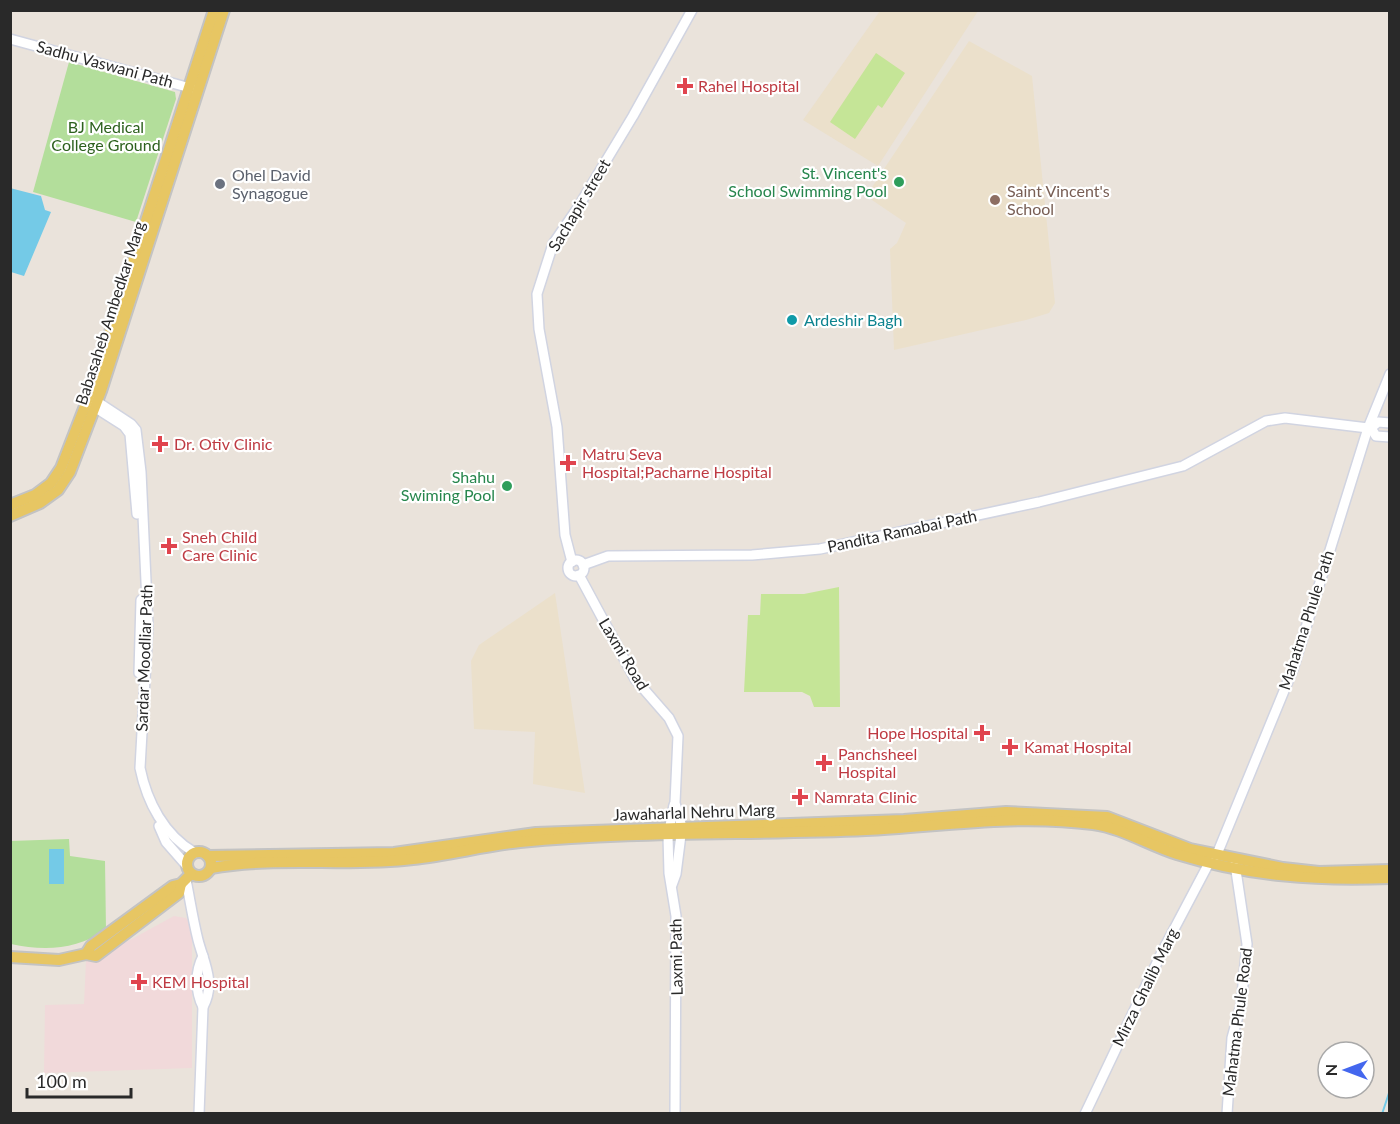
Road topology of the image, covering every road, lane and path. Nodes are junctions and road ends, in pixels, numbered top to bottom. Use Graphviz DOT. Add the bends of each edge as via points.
graph roads {
  1 [pos="214,10"];
  2 [pos="224,10"];
  3 [pos="692,10"];
  4 [pos="10,39"];
  5 [pos="10,44"];
  6 [pos="193,91"];
  7 [pos="1389,374"];
  8 [pos="92,402"];
  9 [pos="1389,423"];
  10 [pos="1368,428"];
  11 [pos="1389,437"];
  12 [pos="10,505"];
  13 [pos="10,516"];
  14 [pos="572,562"];
  15 [pos="583,565"];
  16 [pos="579,575"];
  17 [pos="675,803"];
  18 [pos="164,831"];
  19 [pos="668,831"];
  20 [pos="681,831"];
  21 [pos="195,853"];
  22 [pos="208,856"];
  23 [pos="1213,861"];
  24 [pos="1235,863"];
  25 [pos="211,868"];
  26 [pos="1389,870"];
  27 [pos="186,876"];
  28 [pos="1389,878"];
  29 [pos="672,885"];
  30 [pos="10,957"];
  31 [pos="199,1113"];
  32 [pos="675,1113"];
  33 [pos="1085,1113"];
  34 [pos="1227,1113"];
  1 -- 6 [label="main road"];
  2 -- 6 [label="main road"];
  3 -- 14 [label="street, Sachapir street" via="633,116 553,244 537,294 539,329 557,427 565,535"];
  4 -- 6 [label="street, Sadhu Vaswani Path"];
  5 -- 6 [label="street, Sadhu Vaswani Path"];
  6 -- 8 [label="main road, Babasaheb Ambedkar Marg"];
  7 -- 10 [label="street, Mahatma Phule Path"];
  8 -- 12 [label="main road, Babasaheb Ambedkar Marg" via="51,483 35,495"];
  8 -- 13 [label="main road, Babasaheb Ambedkar Marg" via="70,472 58,490"];
  8 -- 18 [label="street, Sardar Moodliar Path" via="136,430 148,625 140,768"];
  9 -- 11 [label="street" via="1377,422 1371,428 1376,436"];
  10 -- 15 [label="street, Pandita Ramabai Path" via="1285,418 1266,421 1183,466 1040,502 820,549 752,555 608,556"];
  10 -- 23 [label="street, Mahatma Phule Path" via="1293,669"];
  14 -- 15 [label="street"];
  14 -- 16 [label="street" via="569,572"];
  15 -- 16 [label="street"];
  16 -- 17 [label="street, Laxmi Road" via="635,679 669,718 678,736"];
  17 -- 19 [label="street, Laxmi Path"];
  17 -- 20 [label="street, Laxmi Road"];
  18 -- 21 [label="street, Sardar Moodliar Path"];
  18 -- 27 [label="street, Sardar Moodliar Path"];
  19 -- 20 [label="main road, Jawaharlal Nehru Marg"];
  19 -- 22 [label="main road, Jawaharlal Nehru Marg" via="536,833 394,853"];
  19 -- 25 [label="main road, Jawaharlal Nehru Marg" via="517,843 395,861 247,862"];
  19 -- 29 [label="street, Laxmi Path"];
  20 -- 23 [label="main road, Jawaharlal Nehru Marg" via="1093,820 1174,853"];
  20 -- 29 [label="street"];
  21 -- 22 [label="main road, Jawaharlal Nehru Marg"];
  21 -- 27 [label="main road" via="189,857"];
  22 -- 25 [label="main road"];
  23 -- 24 [label="main road, Jawaharlal Nehru Marg"];
  23 -- 33 [label="street, Mirza Ghalib Marg" via="1162,952"];
  24 -- 26 [label="main road, Jawaharlal Nehru Marg" via="1319,872"];
  24 -- 28 [label="main road, Jawaharlal Nehru Marg" via="1319,880"];
  24 -- 34 [label="street, Mahatma Phule Road" via="1246,935"];
  25 -- 27 [label="main road, Jawaharlal Nehru Marg" via="202,876"];
  27 -- 30 [label="main road" via="91,946 86,954 59,960"];
  27 -- 31 [label="street, Sardar Moodliar Path" via="203,956 198,966 197,997 203,1006"];
  29 -- 32 [label="street, Laxmi Path" via="676,916"];
}
